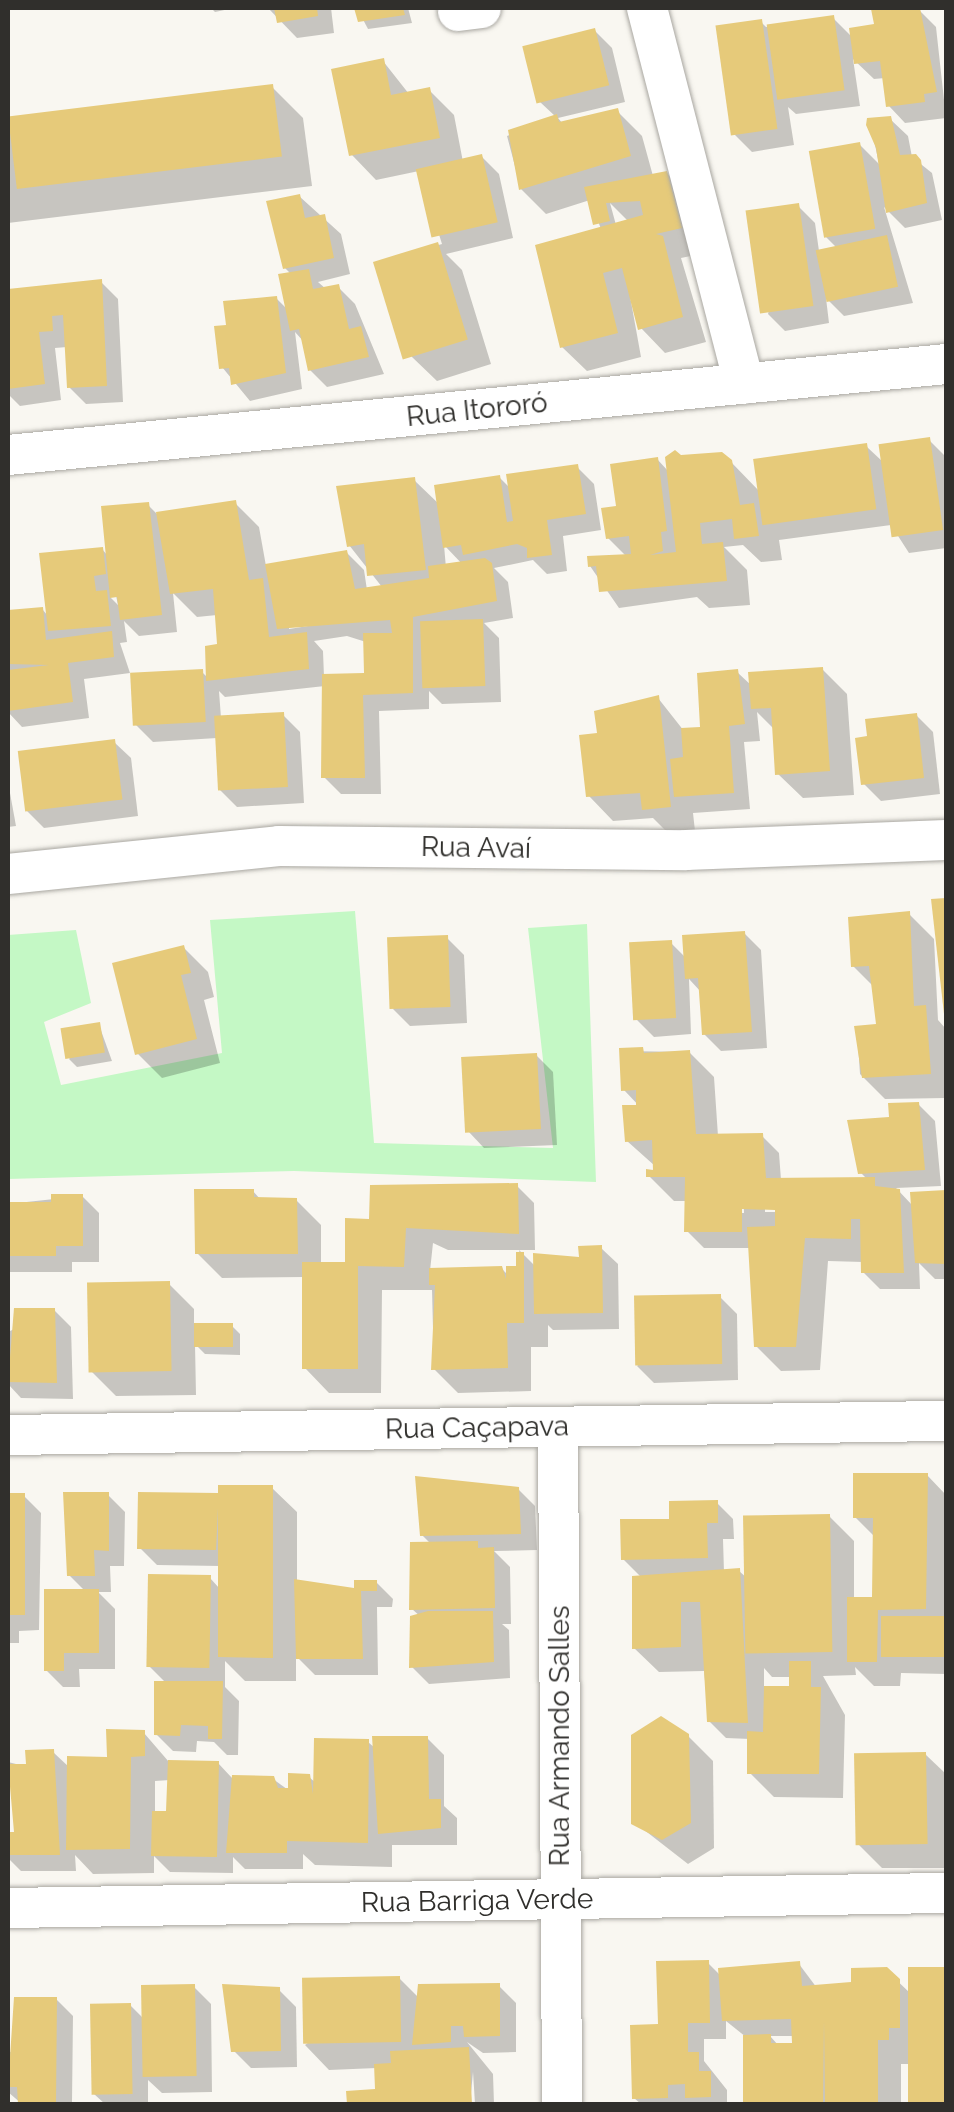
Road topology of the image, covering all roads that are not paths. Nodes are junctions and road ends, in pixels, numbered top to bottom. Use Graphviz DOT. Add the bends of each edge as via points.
graph roads {
  1 [pos="647,8"];
  2 [pos="946,364"];
  3 [pos="744,384"];
  4 [pos="8,455"];
  5 [pos="946,840"];
  6 [pos="8,874"];
  7 [pos="946,1420"];
  8 [pos="558,1426"];
  9 [pos="8,1435"];
  10 [pos="946,1893"];
  11 [pos="560,1900"];
  12 [pos="8,1908"];
  13 [pos="562,2104"];
  1 -- 3 [label="street"];
  2 -- 3 [label="street, Rua Itororó"];
  3 -- 4 [label="street, Rua Itororó"];
  5 -- 6 [label="street, Rua Avaí" via="686,850 279,846"];
  7 -- 8 [label="street, Rua Caçapava"];
  8 -- 9 [label="street, Rua Caçapava"];
  8 -- 11 [label="street, Rua Armando Salles"];
  10 -- 11 [label="street, Rua Barriga Verde"];
  11 -- 12 [label="street, Rua Barriga Verde"];
  11 -- 13 [label="street, Rua Armando Salles"];
}
